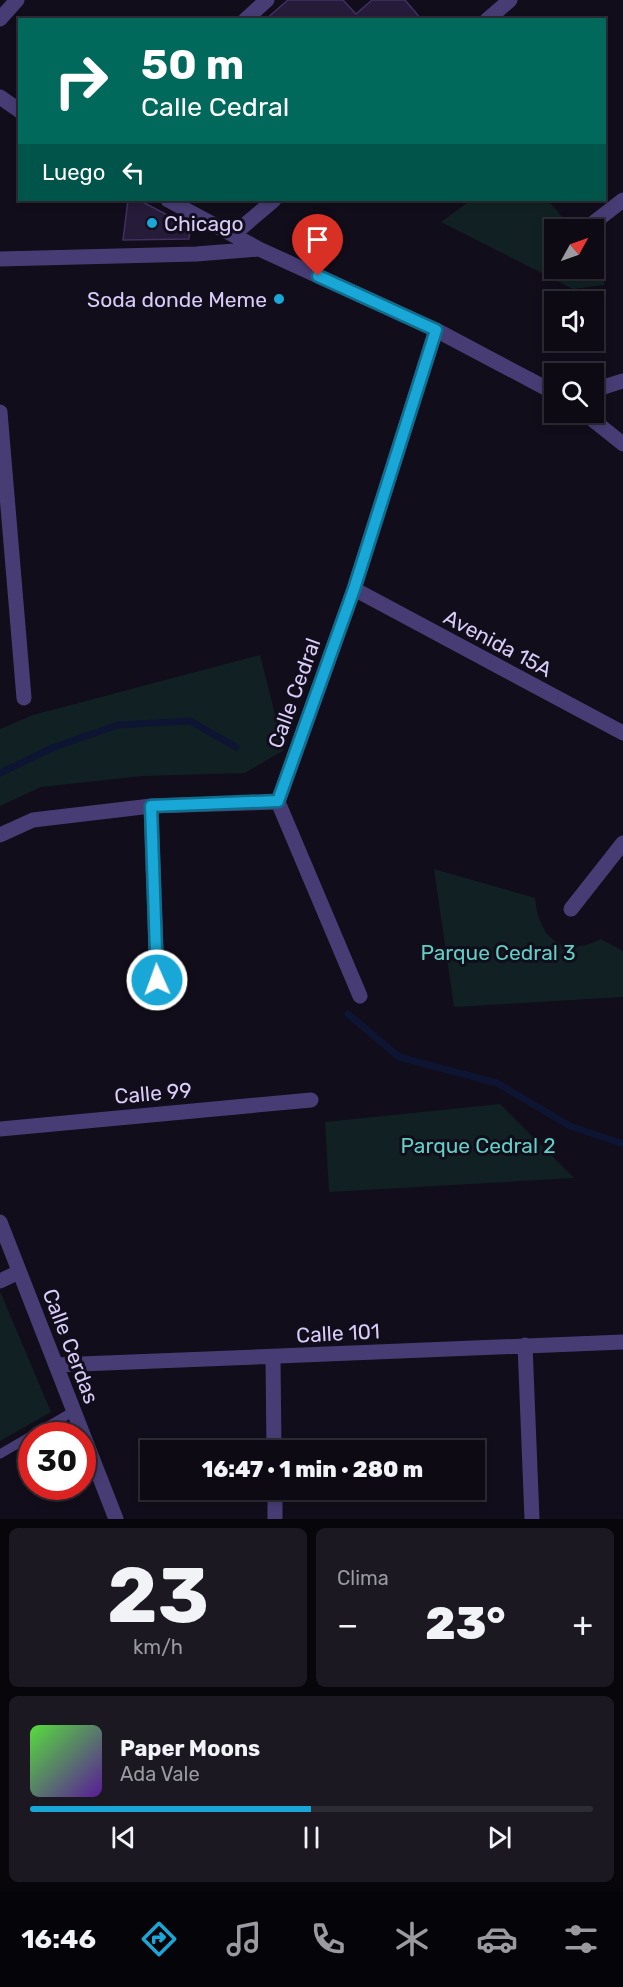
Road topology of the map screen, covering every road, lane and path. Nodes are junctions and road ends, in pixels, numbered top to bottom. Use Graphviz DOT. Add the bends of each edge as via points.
graph roads {
  1 [pos="16,0"];
  2 [pos="267,0"];
  3 [pos="510,0"];
  4 [pos="247,18"];
  5 [pos="489,18"];
  6 [pos="0,19"];
  7 [pos="0,97"];
  8 [pos="18,110"];
  9 [pos="623,200"];
  10 [pos="170,201"];
  11 [pos="273,201"];
  12 [pos="598,219"];
  13 [pos="234,234"];
  14 [pos="259,249"];
  15 [pos="0,259"];
  16 [pos="436,330"];
  17 [pos="623,381"];
  18 [pos="544,387"];
  19 [pos="604,387"];
  20 [pos="0,412"];
  21 [pos="597,423"];
  22 [pos="623,444"];
  23 [pos="354,589"];
  24 [pos="24,698"];
  25 [pos="623,733"];
  26 [pos="278,801"];
  27 [pos="151,806"];
  28 [pos="0,835"];
  29 [pos="623,843"];
  30 [pos="571,909"];
  31 [pos="157,980"];
  32 [pos="360,996"];
  33 [pos="311,1100"];
  34 [pos="0,1129"];
  35 [pos="0,1222"];
  36 [pos="19,1272"];
  37 [pos="0,1281"];
  38 [pos="623,1342"];
  39 [pos="525,1345"];
  40 [pos="273,1357"];
  41 [pos="56,1365"];
  42 [pos="74,1411"];
  43 [pos="274,1440"];
  44 [pos="0,1454"];
  45 [pos="275,1500"];
  46 [pos="116,1519"];
  47 [pos="275,1519"];
  48 [pos="532,1519"];
  1 -- 6 [label="street"];
  2 -- 4 [label="street"];
  3 -- 5 [label="street"];
  7 -- 8 [label="street"];
  9 -- 12 [label="street"];
  10 -- 13 [label="street"];
  11 -- 13 [label="street"];
  13 -- 14 [label="street"];
  14 -- 15 [label="street"];
  14 -- 16 [label="street"];
  16 -- 18 [label="street"];
  16 -- 23 [label="street, Calle Cedral"];
  17 -- 19 [label="street"];
  20 -- 24 [label="street"];
  21 -- 22 [label="street"];
  23 -- 25 [label="street, Avenida 15A"];
  23 -- 26 [label="street, Calle Cedral"];
  26 -- 27 [label="street"];
  26 -- 32 [label="street"];
  27 -- 28 [label="street" via="33,820"];
  27 -- 31 [label="street"];
  29 -- 30 [label="street"];
  33 -- 34 [label="street, Calle 99"];
  35 -- 36 [label="street, Calle Cerdas"];
  36 -- 37 [label="street"];
  36 -- 41 [label="street, Calle Cerdas"];
  38 -- 39 [label="street, Calle 101"];
  39 -- 40 [label="street, Calle 101"];
  39 -- 48 [label="street"];
  40 -- 41 [label="street, Calle 101"];
  40 -- 43 [label="street"];
  41 -- 42 [label="street, Calle Cerdas"];
  42 -- 44 [label="lane"];
  42 -- 46 [label="street, Calle Cerdas"];
  45 -- 47 [label="street"];
}
